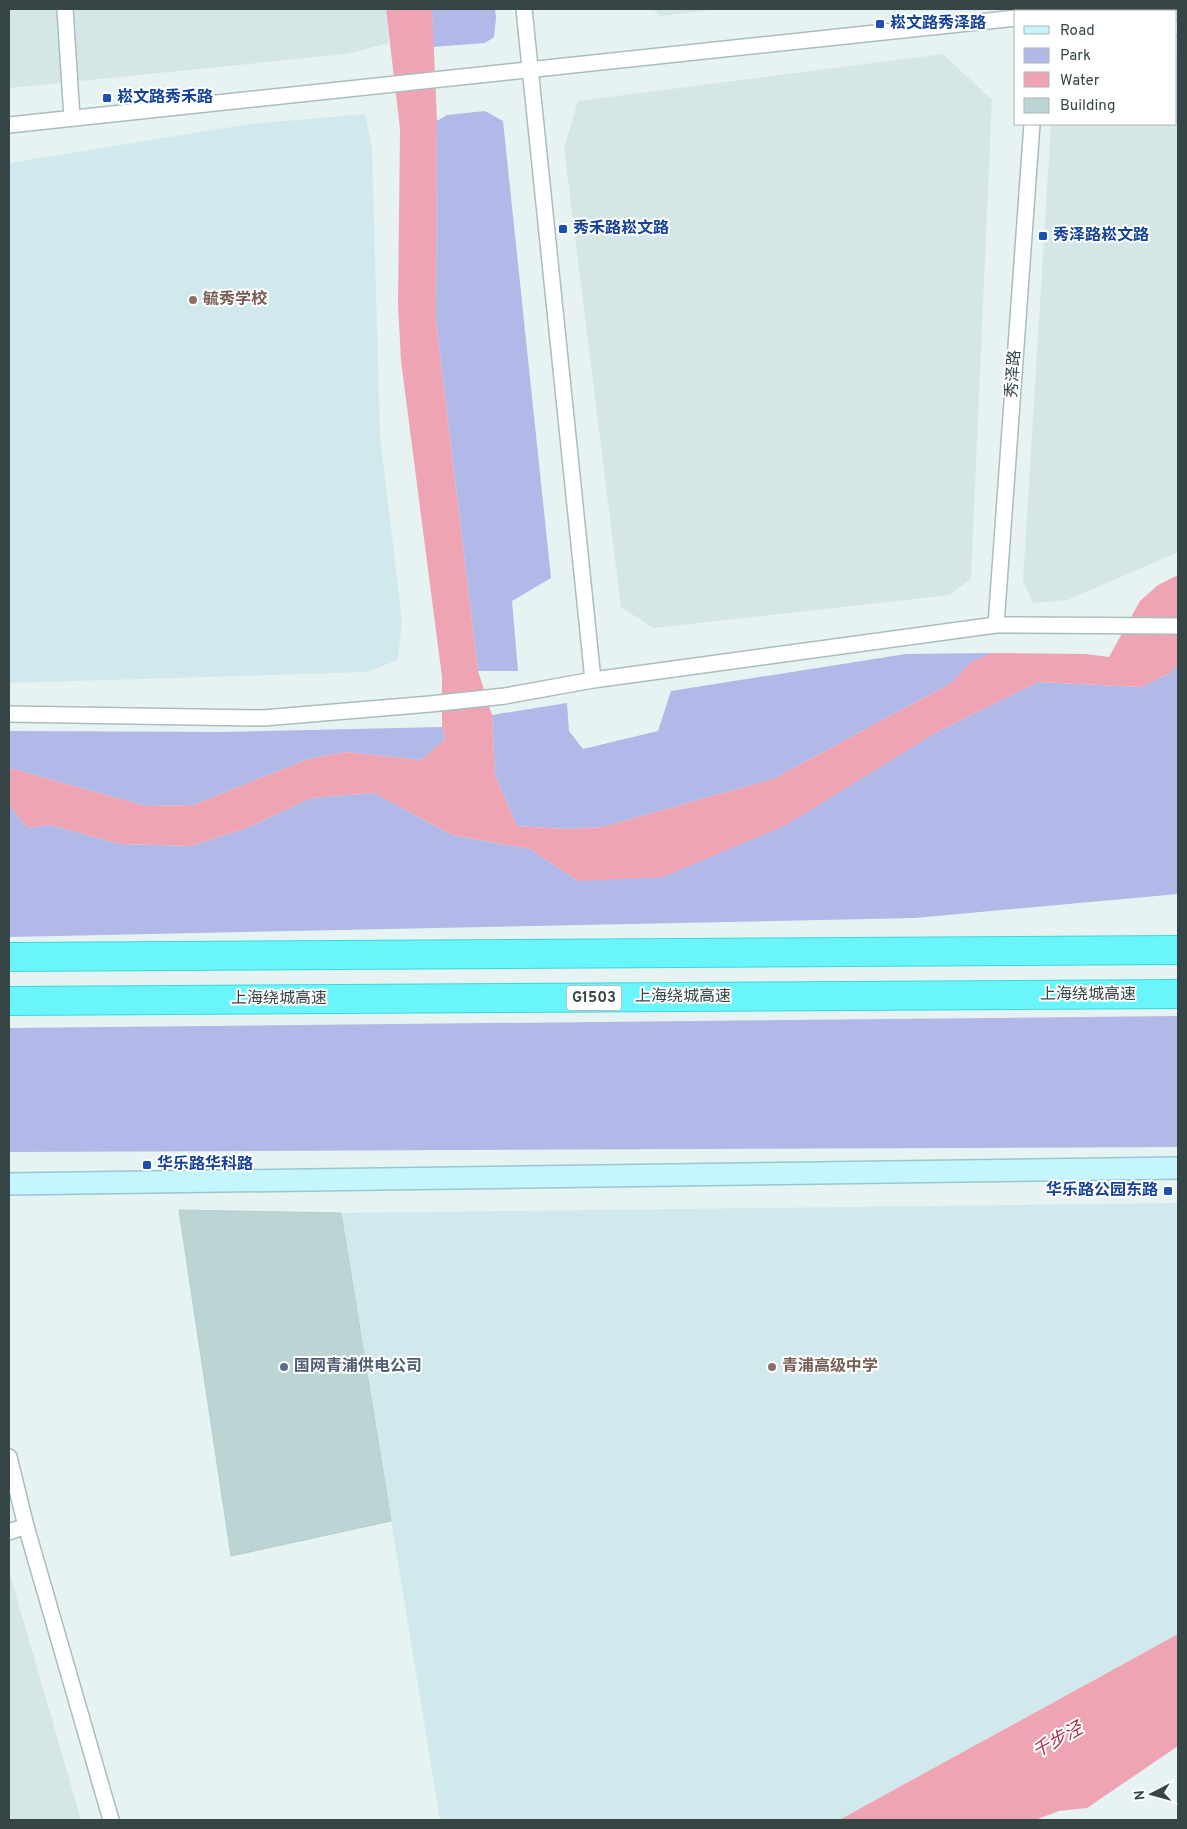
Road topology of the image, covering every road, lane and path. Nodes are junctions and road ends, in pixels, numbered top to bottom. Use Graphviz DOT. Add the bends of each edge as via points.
graph roads {
  1 [pos="65,9"];
  2 [pos="524,9"];
  3 [pos="1014,18"];
  4 [pos="531,69"];
  5 [pos="72,118"];
  6 [pos="9,125"];
  7 [pos="1032,125"];
  8 [pos="996,625"];
  9 [pos="1178,626"];
  10 [pos="593,680"];
  11 [pos="9,714"];
  12 [pos="1178,950"];
  13 [pos="9,957"];
  14 [pos="1178,994"];
  15 [pos="9,1001"];
  16 [pos="1178,1168"];
  17 [pos="9,1184"];
  18 [pos="9,1457"];
  19 [pos="26,1526"];
  20 [pos="9,1532"];
  21 [pos="112,1820"];
  1 -- 5 [label="street"];
  2 -- 4 [label="street"];
  3 -- 4 [label="street"];
  4 -- 5 [label="street"];
  4 -- 10 [label="street"];
  5 -- 6 [label="street"];
  7 -- 8 [label="street, 秀泽路"];
  8 -- 9 [label="street"];
  8 -- 10 [label="street"];
  10 -- 11 [label="street" via="505,696 263,718"];
  12 -- 13 [label="highway"];
  14 -- 15 [label="highway, 上海绕城高速 / G1503"];
  16 -- 17 [label="street"];
  18 -- 19 [label="street"];
  19 -- 20 [label="street"];
  19 -- 21 [label="street"];
}
